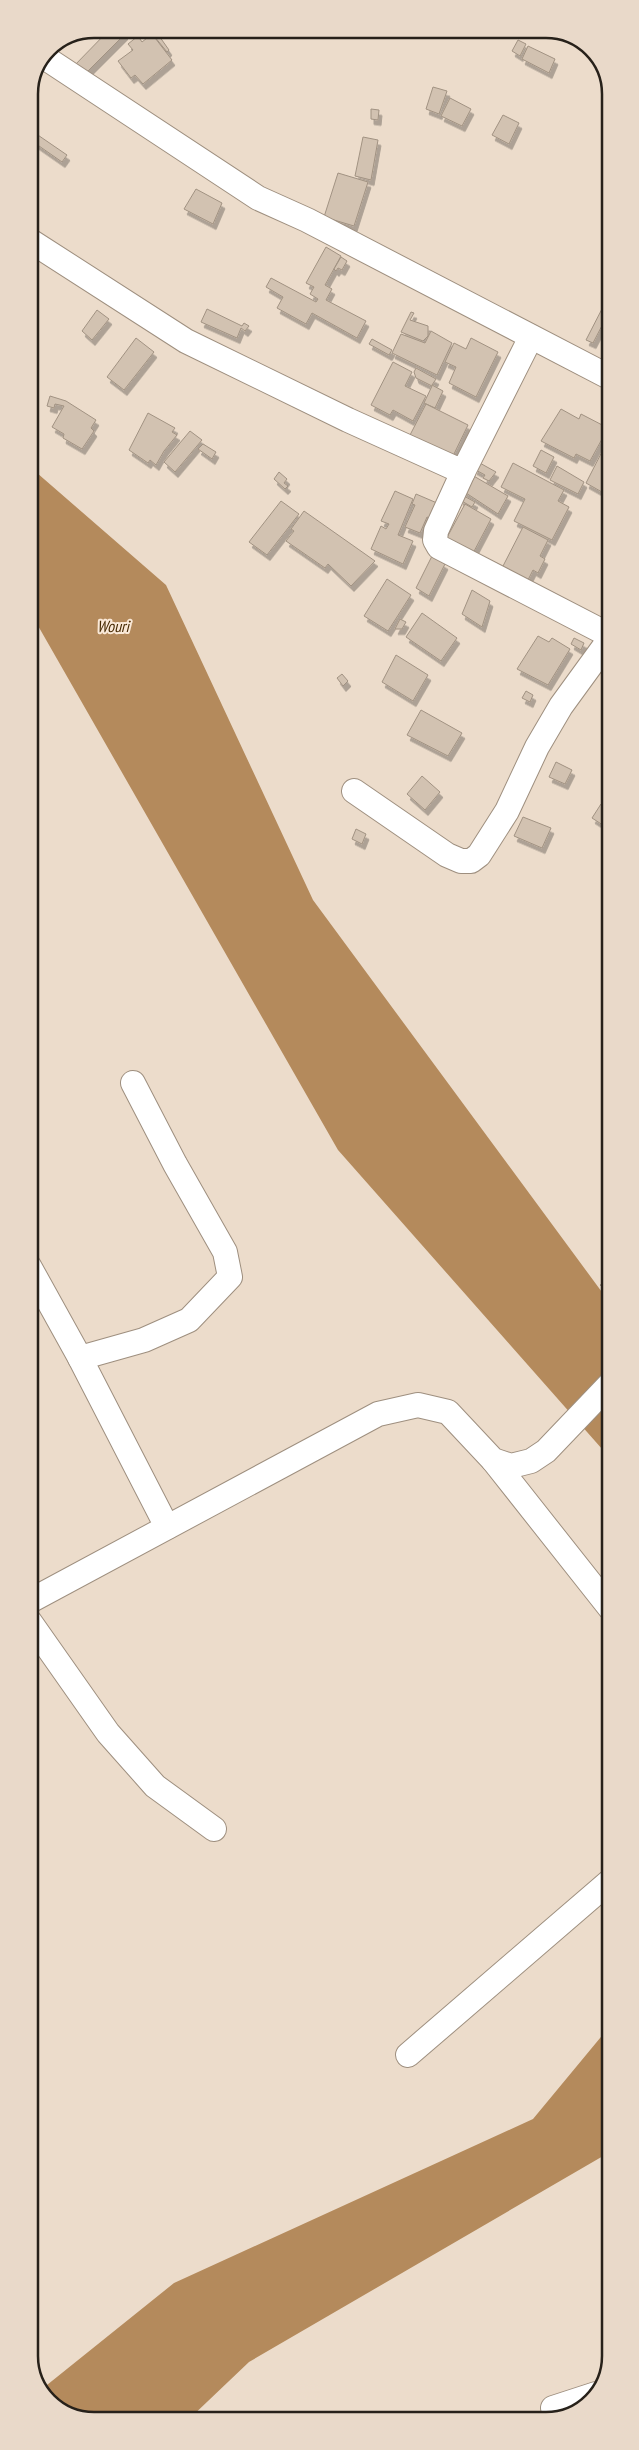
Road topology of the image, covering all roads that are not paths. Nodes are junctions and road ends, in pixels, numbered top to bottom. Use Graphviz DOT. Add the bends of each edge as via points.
graph roads {
  1 [pos="49,60"];
  2 [pos="38,246"];
  3 [pos="531,337"];
  4 [pos="602,373"];
  5 [pos="463,472"];
  6 [pos="602,631"];
  7 [pos="602,650"];
  8 [pos="354,791"];
  9 [pos="133,1083"];
  10 [pos="38,1282"];
  11 [pos="80,1358"];
  12 [pos="602,1392"];
  13 [pos="493,1460"];
  14 [pos="167,1527"];
  15 [pos="38,1597"];
  16 [pos="602,1598"];
  17 [pos="38,1633"];
  18 [pos="214,1829"];
  19 [pos="602,1888"];
  20 [pos="408,2055"];
  21 [pos="583,2398"];
  22 [pos="553,2408"];
  1 -- 3 [label="street" via="258,198 307,220"];
  2 -- 5 [label="street" via="186,342"];
  3 -- 4 [label="street"];
  3 -- 5 [label="street"];
  5 -- 6 [label="street" via="436,531 435,540 439,547"];
  7 -- 8 [label="street" via="561,706 507,810 479,855 470,861 461,862 447,855"];
  9 -- 11 [label="street" via="225,1252 230,1277 189,1320 144,1340"];
  10 -- 11 [label="street"];
  11 -- 14 [label="street"];
  12 -- 13 [label="street" via="546,1451 531,1461 511,1466"];
  13 -- 14 [label="street" via="448,1412 418,1405 378,1414"];
  13 -- 16 [label="street"];
  14 -- 15 [label="street"];
  17 -- 18 [label="street" via="125,1753 155,1786"];
  19 -- 20 [label="street"];
  21 -- 22 [label="street"];
}
